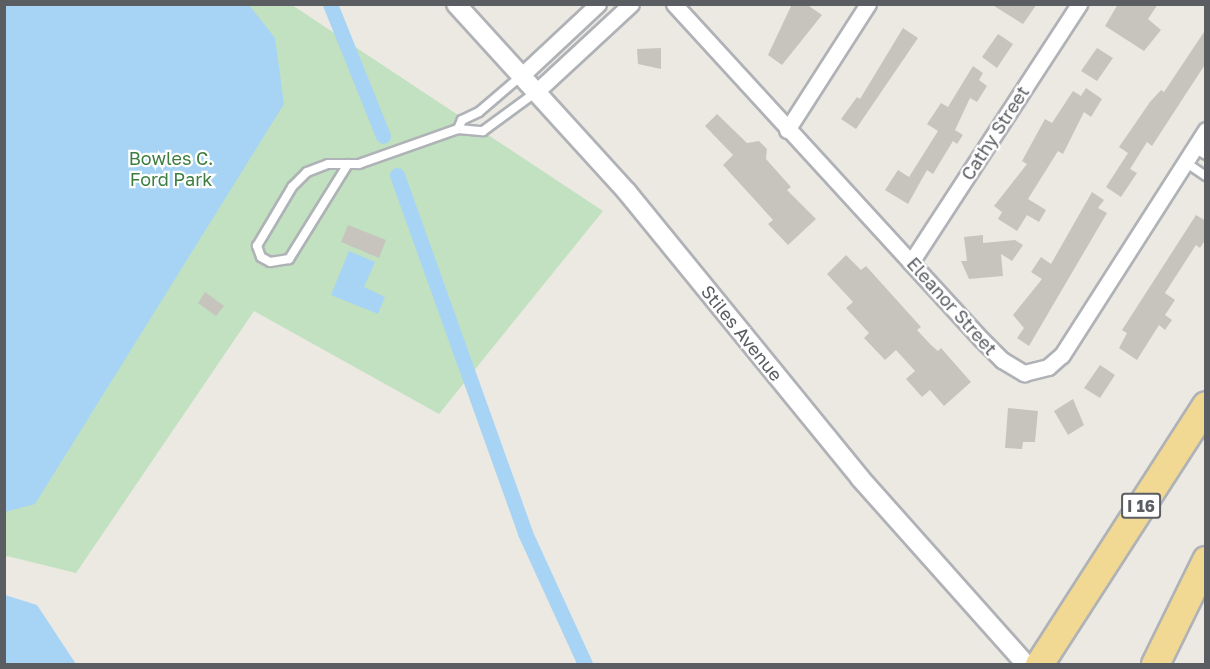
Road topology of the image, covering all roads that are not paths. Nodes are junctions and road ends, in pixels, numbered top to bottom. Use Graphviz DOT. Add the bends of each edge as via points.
graph roads {
  1 [pos="456,4"];
  2 [pos="598,4"];
  3 [pos="631,4"];
  4 [pos="674,4"];
  5 [pos="868,4"];
  6 [pos="1079,4"];
  7 [pos="522,75"];
  8 [pos="537,91"];
  9 [pos="458,129"];
  10 [pos="787,130"];
  11 [pos="1206,130"];
  12 [pos="1200,152"];
  13 [pos="1185,162"];
  14 [pos="348,164"];
  15 [pos="1206,176"];
  16 [pos="911,262"];
  17 [pos="1206,405"];
  18 [pos="1206,560"];
  19 [pos="1026,664"];
  20 [pos="1039,664"];
  21 [pos="1155,664"];
  1 -- 7 [label="street, Stiles Avenue"];
  2 -- 7 [label="street"];
  3 -- 8 [label="street"];
  4 -- 10 [label="street, Eleanor Street"];
  5 -- 10 [label="street"];
  6 -- 16 [label="street, Cathy Street"];
  7 -- 8 [label="street, Stiles Avenue"];
  7 -- 9 [label="lane" via="487,107 462,120"];
  8 -- 9 [label="lane" via="483,131"];
  8 -- 19 [label="street, Stiles Avenue" via="627,192 874,495"];
  9 -- 14 [label="lane"];
  10 -- 16 [label="street, Eleanor Street"];
  11 -- 12 [label="street, Eleanor Street"];
  12 -- 13 [label="street, Eleanor Street"];
  13 -- 15 [label="lane"];
  13 -- 16 [label="street, Eleanor Street" via="1062,355 1048,367 1024,373 1002,360"];
  14 -- 14 [label="lane" via="307,172 292,187 257,246 261,257 270,262 289,259"];
  17 -- 20 [label="highway, I 16"];
  18 -- 21 [label="highway"];
}
